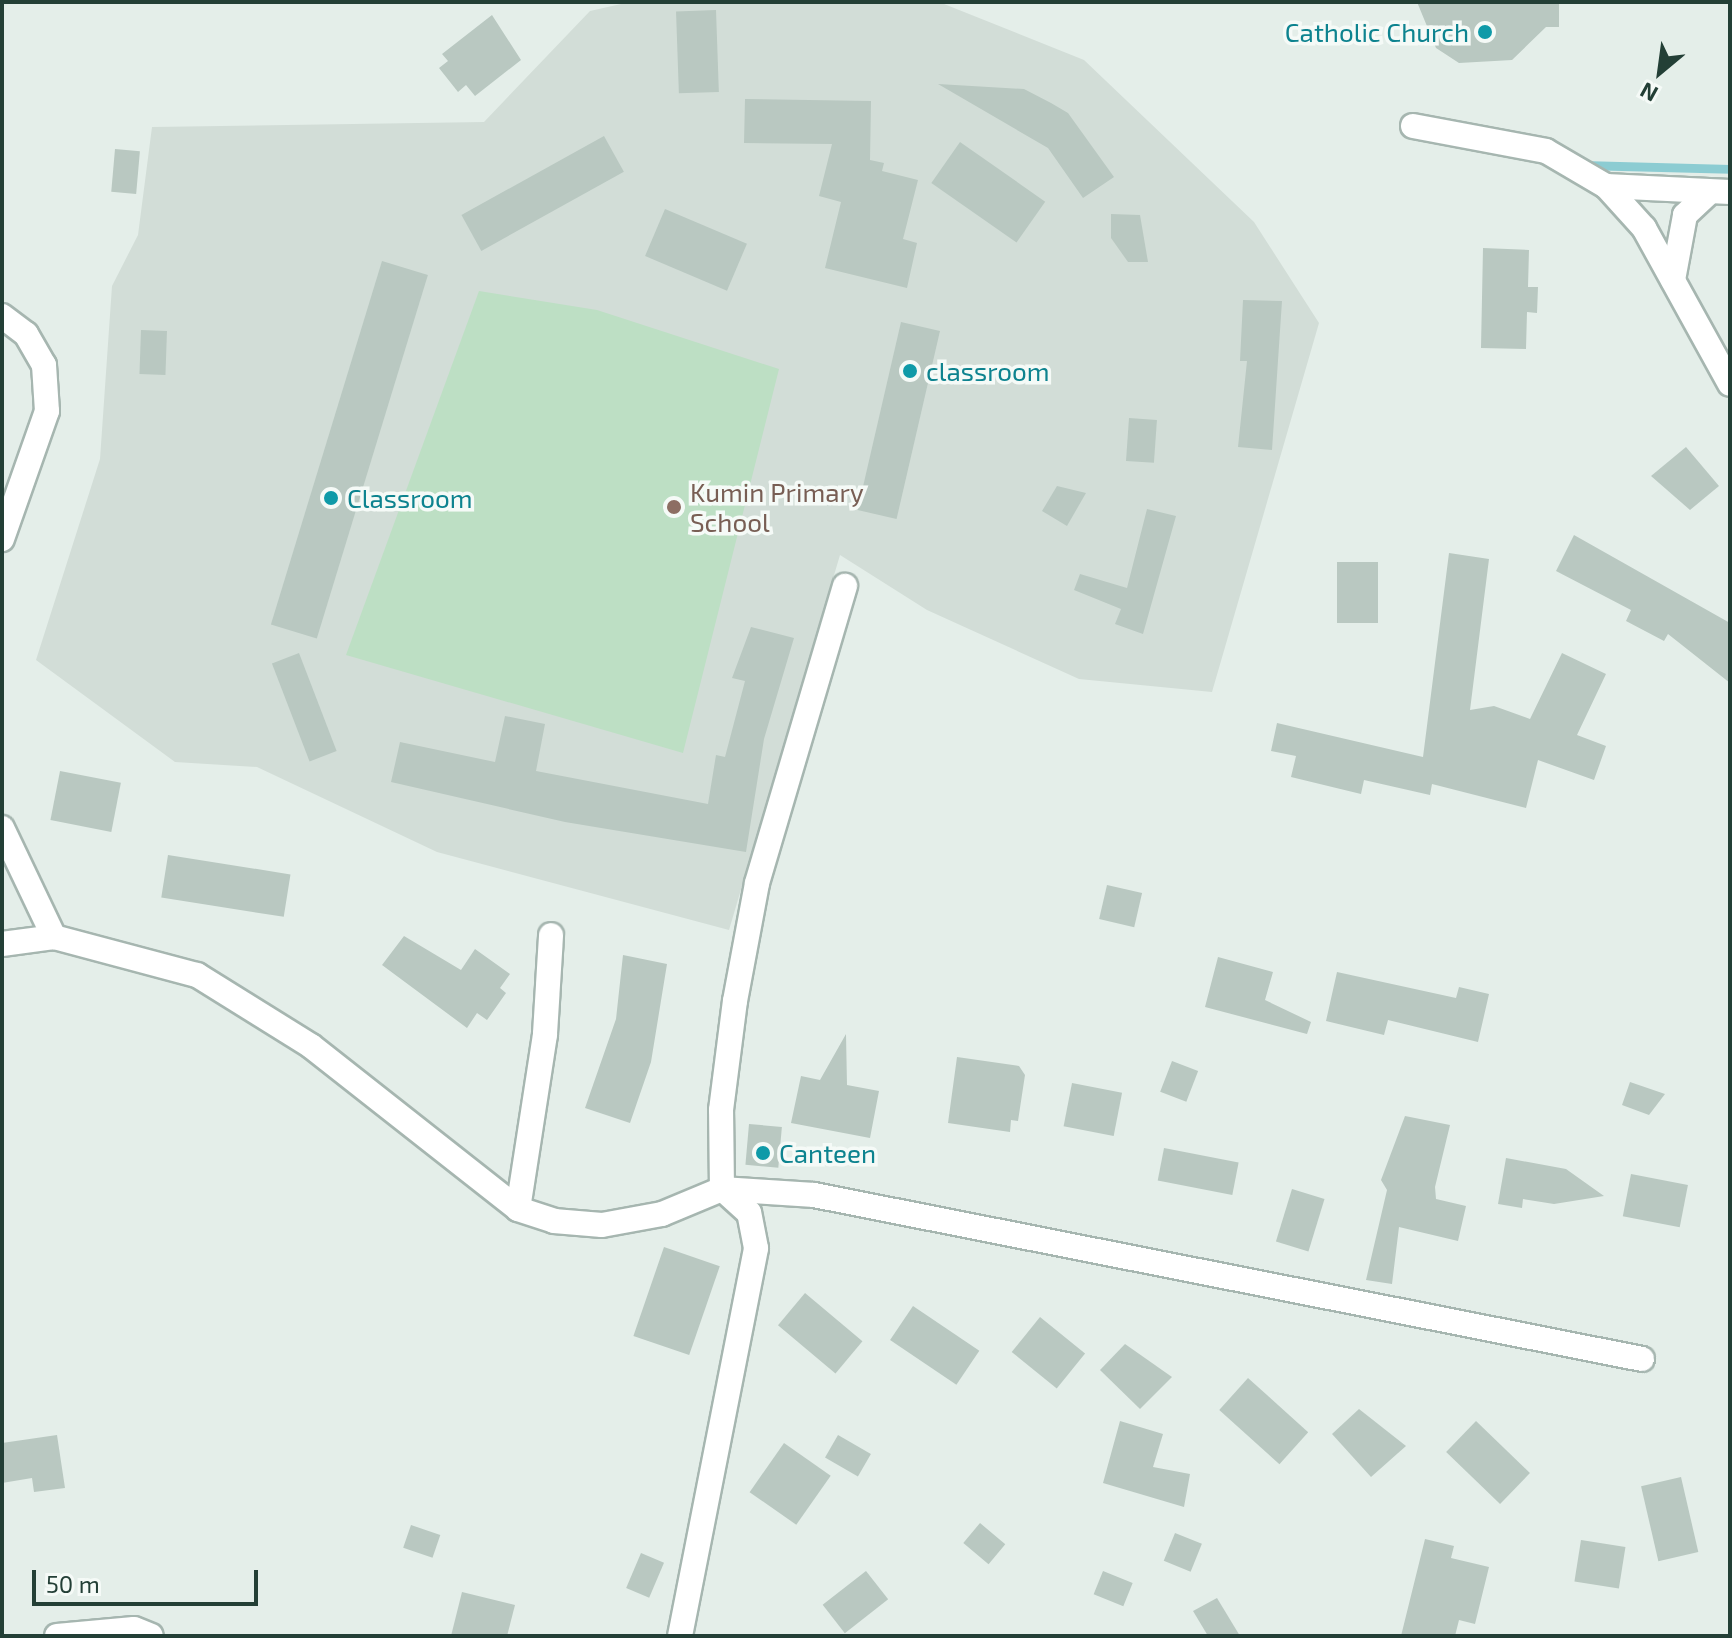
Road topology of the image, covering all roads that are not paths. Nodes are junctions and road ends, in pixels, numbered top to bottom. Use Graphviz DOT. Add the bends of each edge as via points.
graph roads {
  1 [pos="1413,126"];
  2 [pos="1606,186"];
  3 [pos="1720,192"];
  4 [pos="1673,280"];
  5 [pos="2,316"];
  6 [pos="1730,384"];
  7 [pos="2,539"];
  8 [pos="845,586"];
  9 [pos="2,828"];
  10 [pos="551,935"];
  11 [pos="54,937"];
  12 [pos="2,944"];
  13 [pos="722,1189"];
  14 [pos="518,1209"];
  15 [pos="1642,1359"];
  16 [pos="57,1636"];
  17 [pos="151,1636"];
  18 [pos="680,1636"];
  1 -- 2 [label="street" via="1546,151"];
  2 -- 3 [label="street"];
  2 -- 4 [label="street" via="1644,228"];
  3 -- 4 [label="street" via="1685,215"];
  4 -- 6 [label="street"];
  5 -- 7 [label="street" via="26,334 44,365 47,411"];
  8 -- 13 [label="street" via="757,883 721,1110"];
  9 -- 11 [label="street"];
  10 -- 14 [label="street" via="545,1034"];
  11 -- 12 [label="street"];
  11 -- 14 [label="street" via="197,975 311,1046"];
  13 -- 14 [label="street" via="662,1214 602,1225"];
  13 -- 15 [label="street" via="814,1195"];
  13 -- 18 [label="street" via="749,1213 756,1248"];
  16 -- 17 [label="street" via="134,1629"];
}
